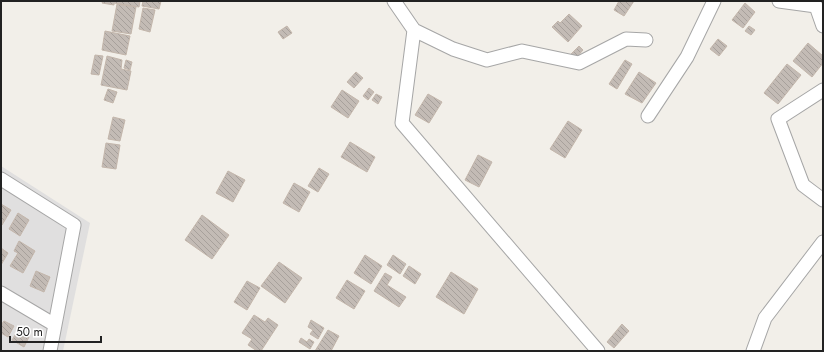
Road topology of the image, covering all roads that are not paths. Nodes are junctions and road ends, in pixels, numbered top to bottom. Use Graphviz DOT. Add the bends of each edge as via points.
graph roads {
  1 [pos="394,1"];
  2 [pos="714,1"];
  3 [pos="778,1"];
  4 [pos="823,26"];
  5 [pos="414,30"];
  6 [pos="646,40"];
  7 [pos="823,90"];
  8 [pos="648,116"];
  9 [pos="1,180"];
  10 [pos="823,200"];
  11 [pos="823,242"];
  12 [pos="1,293"];
  13 [pos="55,325"];
  14 [pos="50,351"];
  15 [pos="598,351"];
  16 [pos="752,351"];
  1 -- 5 [label="street"];
  2 -- 8 [label="street" via="687,58"];
  3 -- 4 [label="street" via="816,6"];
  5 -- 6 [label="street" via="453,49 487,60 522,52 580,64 626,39"];
  5 -- 15 [label="street" via="402,123"];
  7 -- 10 [label="street" via="778,119 803,185"];
  9 -- 13 [label="street" via="74,225"];
  11 -- 16 [label="street" via="766,318"];
  12 -- 13 [label="street"];
  13 -- 14 [label="street"];
}
